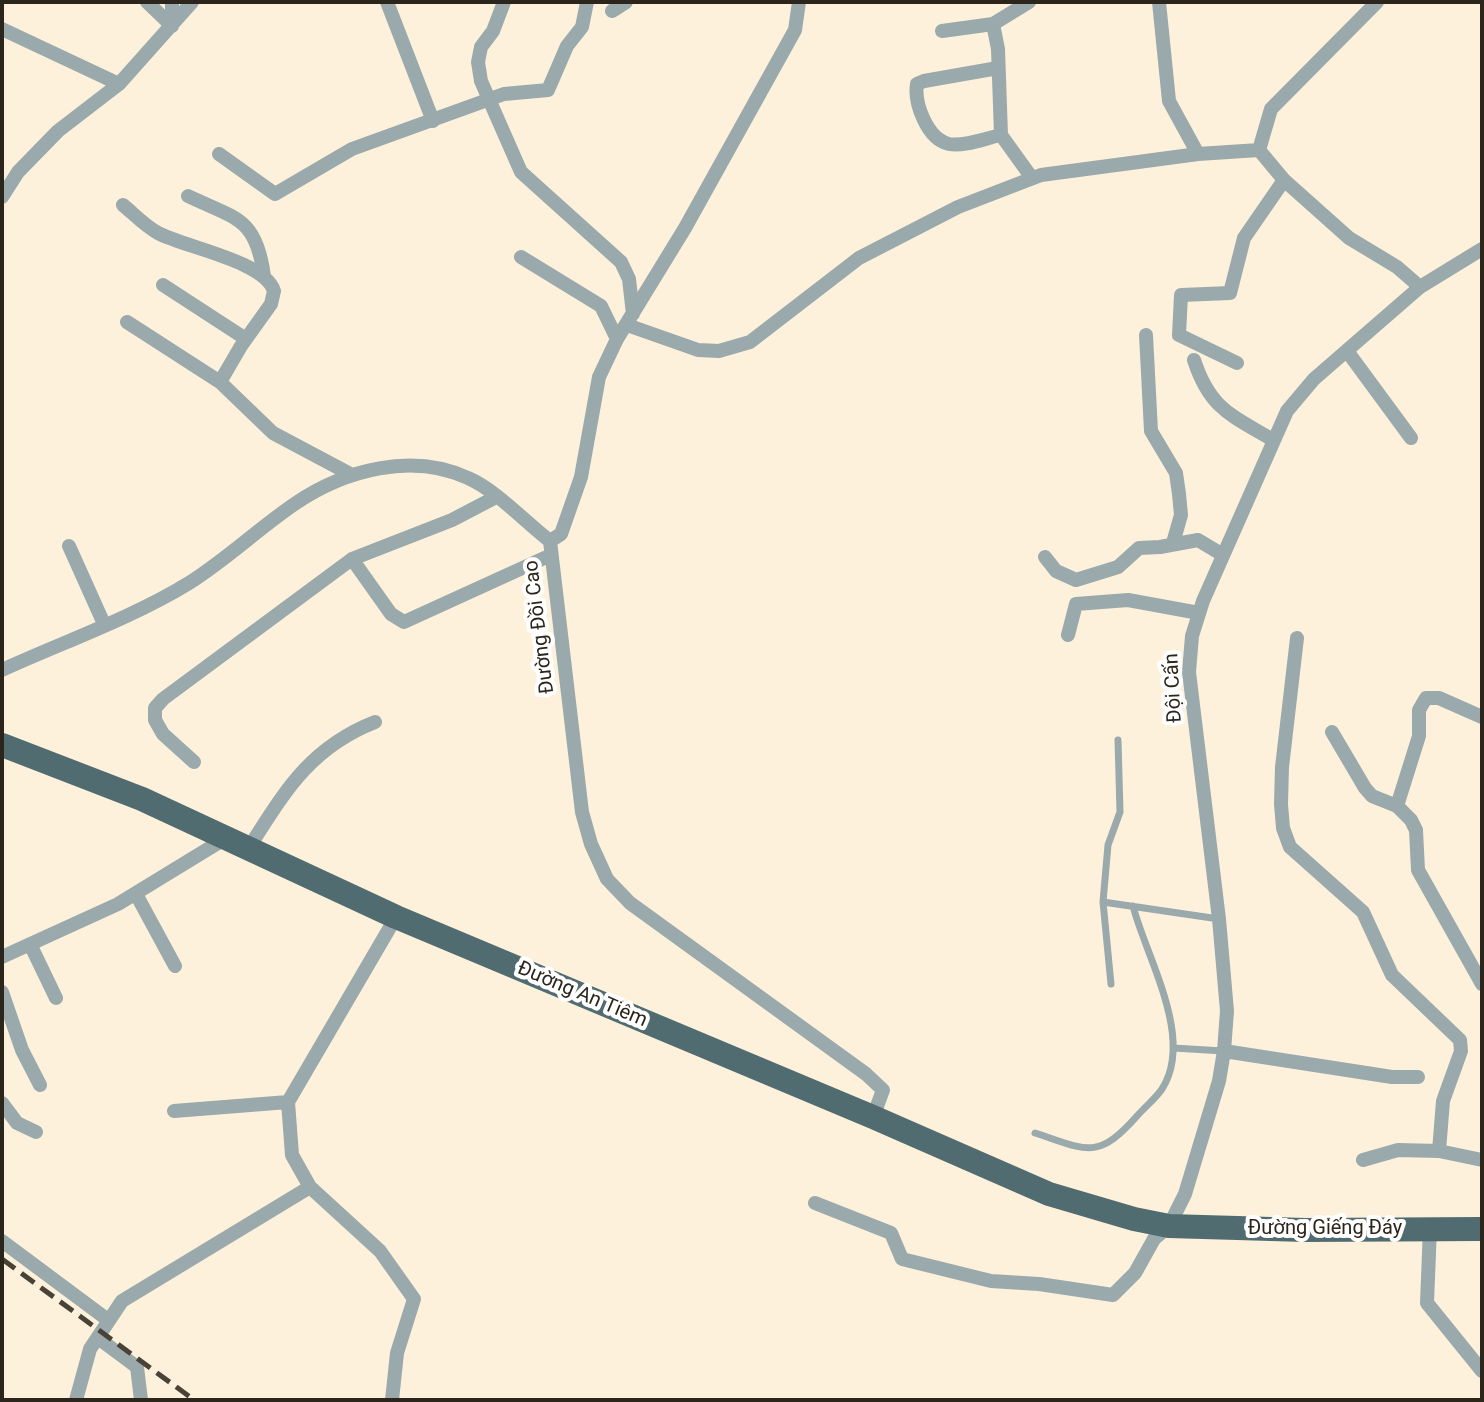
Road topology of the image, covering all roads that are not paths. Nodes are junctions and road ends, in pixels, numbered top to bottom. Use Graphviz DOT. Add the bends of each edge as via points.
graph roads {
  1 [pos="147,2"];
  2 [pos="172,2"];
  3 [pos="192,2"];
  4 [pos="387,2"];
  5 [pos="504,2"];
  6 [pos="587,2"];
  7 [pos="626,2"];
  8 [pos="799,2"];
  9 [pos="1029,2"];
  10 [pos="1159,2"];
  11 [pos="1377,2"];
  12 [pos="612,11"];
  13 [pos="993,24"];
  14 [pos="172,26"];
  15 [pos="2,29"];
  16 [pos="942,31"];
  17 [pos="998,68"];
  18 [pos="119,84"];
  19 [pos="490,101"];
  20 [pos="433,121"];
  21 [pos="1001,135"];
  22 [pos="1259,150"];
  23 [pos="219,154"];
  24 [pos="1198,154"];
  25 [pos="1032,178"];
  26 [pos="1284,180"];
  27 [pos="188,196"];
  28 [pos="2,197"];
  29 [pos="123,205"];
  30 [pos="1482,249"];
  31 [pos="521,257"];
  32 [pos="264,276"];
  33 [pos="163,285"];
  34 [pos="1420,287"];
  35 [pos="630,319"];
  36 [pos="127,322"];
  37 [pos="1146,335"];
  38 [pos="246,339"];
  39 [pos="617,339"];
  40 [pos="1347,351"];
  41 [pos="1194,360"];
  42 [pos="1237,363"];
  43 [pos="220,382"];
  44 [pos="1411,438"];
  45 [pos="1273,440"];
  46 [pos="352,475"];
  47 [pos="496,497"];
  48 [pos="1173,543"];
  49 [pos="69,546"];
  50 [pos="551,548"];
  51 [pos="1223,555"];
  52 [pos="1045,557"];
  53 [pos="352,559"];
  54 [pos="1199,613"];
  55 [pos="104,624"];
  56 [pos="1068,635"];
  57 [pos="1297,638"];
  58 [pos="2,670"];
  59 [pos="1482,717"];
  60 [pos="375,722"];
  61 [pos="1332,732"];
  62 [pos="1118,740"];
  63 [pos="2,745"];
  64 [pos="194,762"];
  65 [pos="1397,806"];
  66 [pos="237,844"];
  67 [pos="136,894"];
  68 [pos="1103,902"];
  69 [pos="1133,906"];
  70 [pos="396,917"];
  71 [pos="1219,919"];
  72 [pos="30,944"];
  73 [pos="2,957"];
  74 [pos="175,966"];
  75 [pos="1111,984"];
  76 [pos="1482,984"];
  77 [pos="2,992"];
  78 [pos="56,998"];
  79 [pos="1173,1048"];
  80 [pos="1224,1051"];
  81 [pos="1418,1077"];
  82 [pos="40,1085"];
  83 [pos="288,1102"];
  84 [pos="2,1103"];
  85 [pos="174,1111"];
  86 [pos="873,1117"];
  87 [pos="36,1132"];
  88 [pos="1035,1133"];
  89 [pos="1439,1151"];
  90 [pos="1363,1160"];
  91 [pos="1482,1160"];
  92 [pos="310,1187"];
  93 [pos="815,1203"];
  94 [pos="1169,1226"];
  95 [pos="1430,1228"];
  96 [pos="1482,1229"];
  97 [pos="2,1241"];
  98 [pos="108,1320"];
  99 [pos="98,1338"];
  100 [pos="1482,1371"];
  101 [pos="76,1400"];
  102 [pos="141,1400"];
  103 [pos="392,1400"];
  1 -- 14 [label="street"];
  2 -- 14 [label="street"];
  3 -- 14 [label="street"];
  4 -- 20 [label="street"];
  5 -- 19 [label="street" via="478,62"];
  6 -- 19 [label="street" via="582,27 567,46 548,90 515,92"];
  7 -- 12 [label="street"];
  8 -- 35 [label="street, Đường Đồi Cao" via="795,30 751,113"];
  9 -- 13 [label="street"];
  10 -- 24 [label="street" via="1169,101"];
  11 -- 22 [label="street" via="1271,109"];
  13 -- 16 [label="street"];
  13 -- 17 [label="street"];
  14 -- 18 [label="street"];
  15 -- 18 [label="street"];
  17 -- 21 [label="street"];
  17 -- 21 [label="street" via="924,81 916,89 924,117 943,141 957,144"];
  18 -- 28 [label="street" via="58,131"];
  19 -- 20 [label="street"];
  19 -- 35 [label="street" via="521,172 621,262 629,279"];
  20 -- 23 [label="street" via="352,149 275,194"];
  21 -- 25 [label="street"];
  22 -- 24 [label="street"];
  22 -- 26 [label="street"];
  24 -- 25 [label="street"];
  25 -- 35 [label="street" via="958,207 859,258 750,342 719,351 698,350"];
  26 -- 34 [label="street" via="1349,238"];
  26 -- 42 [label="street" via="1244,238 1230,293 1181,295 1179,335"];
  27 -- 32 [label="street" via="252,231"];
  29 -- 32 [label="street" via="157,233"];
  30 -- 34 [label="street, Đội Cấn"];
  31 -- 39 [label="street" via="601,306"];
  32 -- 38 [label="street" via="273,298"];
  33 -- 38 [label="street"];
  34 -- 40 [label="street, Đội Cấn"];
  35 -- 39 [label="street, Đường Đồi Cao"];
  36 -- 43 [label="street"];
  37 -- 48 [label="street" via="1151,431 1176,473 1179,494 1181,515"];
  38 -- 43 [label="street"];
  39 -- 50 [label="street, Đường Đồi Cao" via="599,377 581,477"];
  40 -- 44 [label="street"];
  40 -- 45 [label="street, Đội Cấn" via="1287,411"];
  41 -- 45 [label="street" via="1211,398"];
  43 -- 46 [label="street" via="273,433"];
  45 -- 51 [label="street, Đội Cấn"];
  46 -- 47 [label="street" via="395,464 438,468 469,478"];
  46 -- 55 [label="street" via="297,502 223,562 169,595"];
  47 -- 50 [label="street"];
  47 -- 53 [label="street"];
  48 -- 51 [label="street" via="1198,540"];
  48 -- 52 [label="street" via="1139,548 1118,567 1076,580 1056,571"];
  49 -- 55 [label="street"];
  50 -- 53 [label="street" via="404,622 391,614"];
  50 -- 86 [label="street, Đường Đồi Cao" via="582,812 607,879 672,935 866,1074 883,1090"];
  51 -- 54 [label="street, Đội Cấn"];
  53 -- 64 [label="street" via="158,703 158,727"];
  54 -- 56 [label="street" via="1128,600 1076,604"];
  54 -- 71 [label="street, Đội Cấn" via="1189,672"];
  55 -- 58 [label="street"];
  57 -- 89 [label="street" via="1282,767 1283,828 1290,847 1363,912 1392,975 1460,1040 1443,1101"];
  59 -- 65 [label="street" via="1439,698 1426,698"];
  60 -- 66 [label="street" via="317,755"];
  61 -- 65 [label="street" via="1372,796"];
  62 -- 68 [label="lane" via="1120,812 1108,845"];
  63 -- 66 [label="main road, Đường An Tiêm" via="142,799"];
  65 -- 76 [label="street" via="1416,830 1418,870"];
  66 -- 67 [label="street"];
  66 -- 70 [label="main road, Đường An Tiêm"];
  67 -- 72 [label="street"];
  67 -- 74 [label="street"];
  68 -- 69 [label="lane"];
  68 -- 75 [label="lane"];
  69 -- 71 [label="lane"];
  69 -- 79 [label="lane" via="1160,976"];
  70 -- 83 [label="street"];
  70 -- 86 [label="main road, Đường An Tiêm"];
  71 -- 80 [label="street, Đội Cấn" via="1227,1011"];
  72 -- 73 [label="street"];
  72 -- 78 [label="street"];
  77 -- 82 [label="street"];
  79 -- 80 [label="lane"];
  79 -- 88 [label="lane" via="1162,1089 1103,1147 1085,1149"];
  80 -- 81 [label="street"];
  80 -- 94 [label="street, Đội Cấn" via="1185,1194"];
  83 -- 85 [label="street"];
  83 -- 92 [label="street" via="292,1155"];
  84 -- 87 [label="street" via="17,1123"];
  86 -- 94 [label="main road, Đường An Tiêm" via="1049,1194"];
  89 -- 90 [label="street" via="1398,1150"];
  89 -- 91 [label="street"];
  92 -- 98 [label="street" via="122,1301"];
  92 -- 103 [label="street" via="380,1251 414,1299 397,1353"];
  93 -- 94 [label="street, Đội Cấn" via="891,1233 902,1259 991,1281 1113,1295"];
  94 -- 95 [label="main road, Đường Giếng Đáy"];
  95 -- 96 [label="main road, Đường Giếng Đáy"];
  95 -- 100 [label="street" via="1427,1303"];
  97 -- 98 [label="street"];
  98 -- 99 [label="street"];
  99 -- 101 [label="street"];
  99 -- 102 [label="street" via="137,1367"];
}
